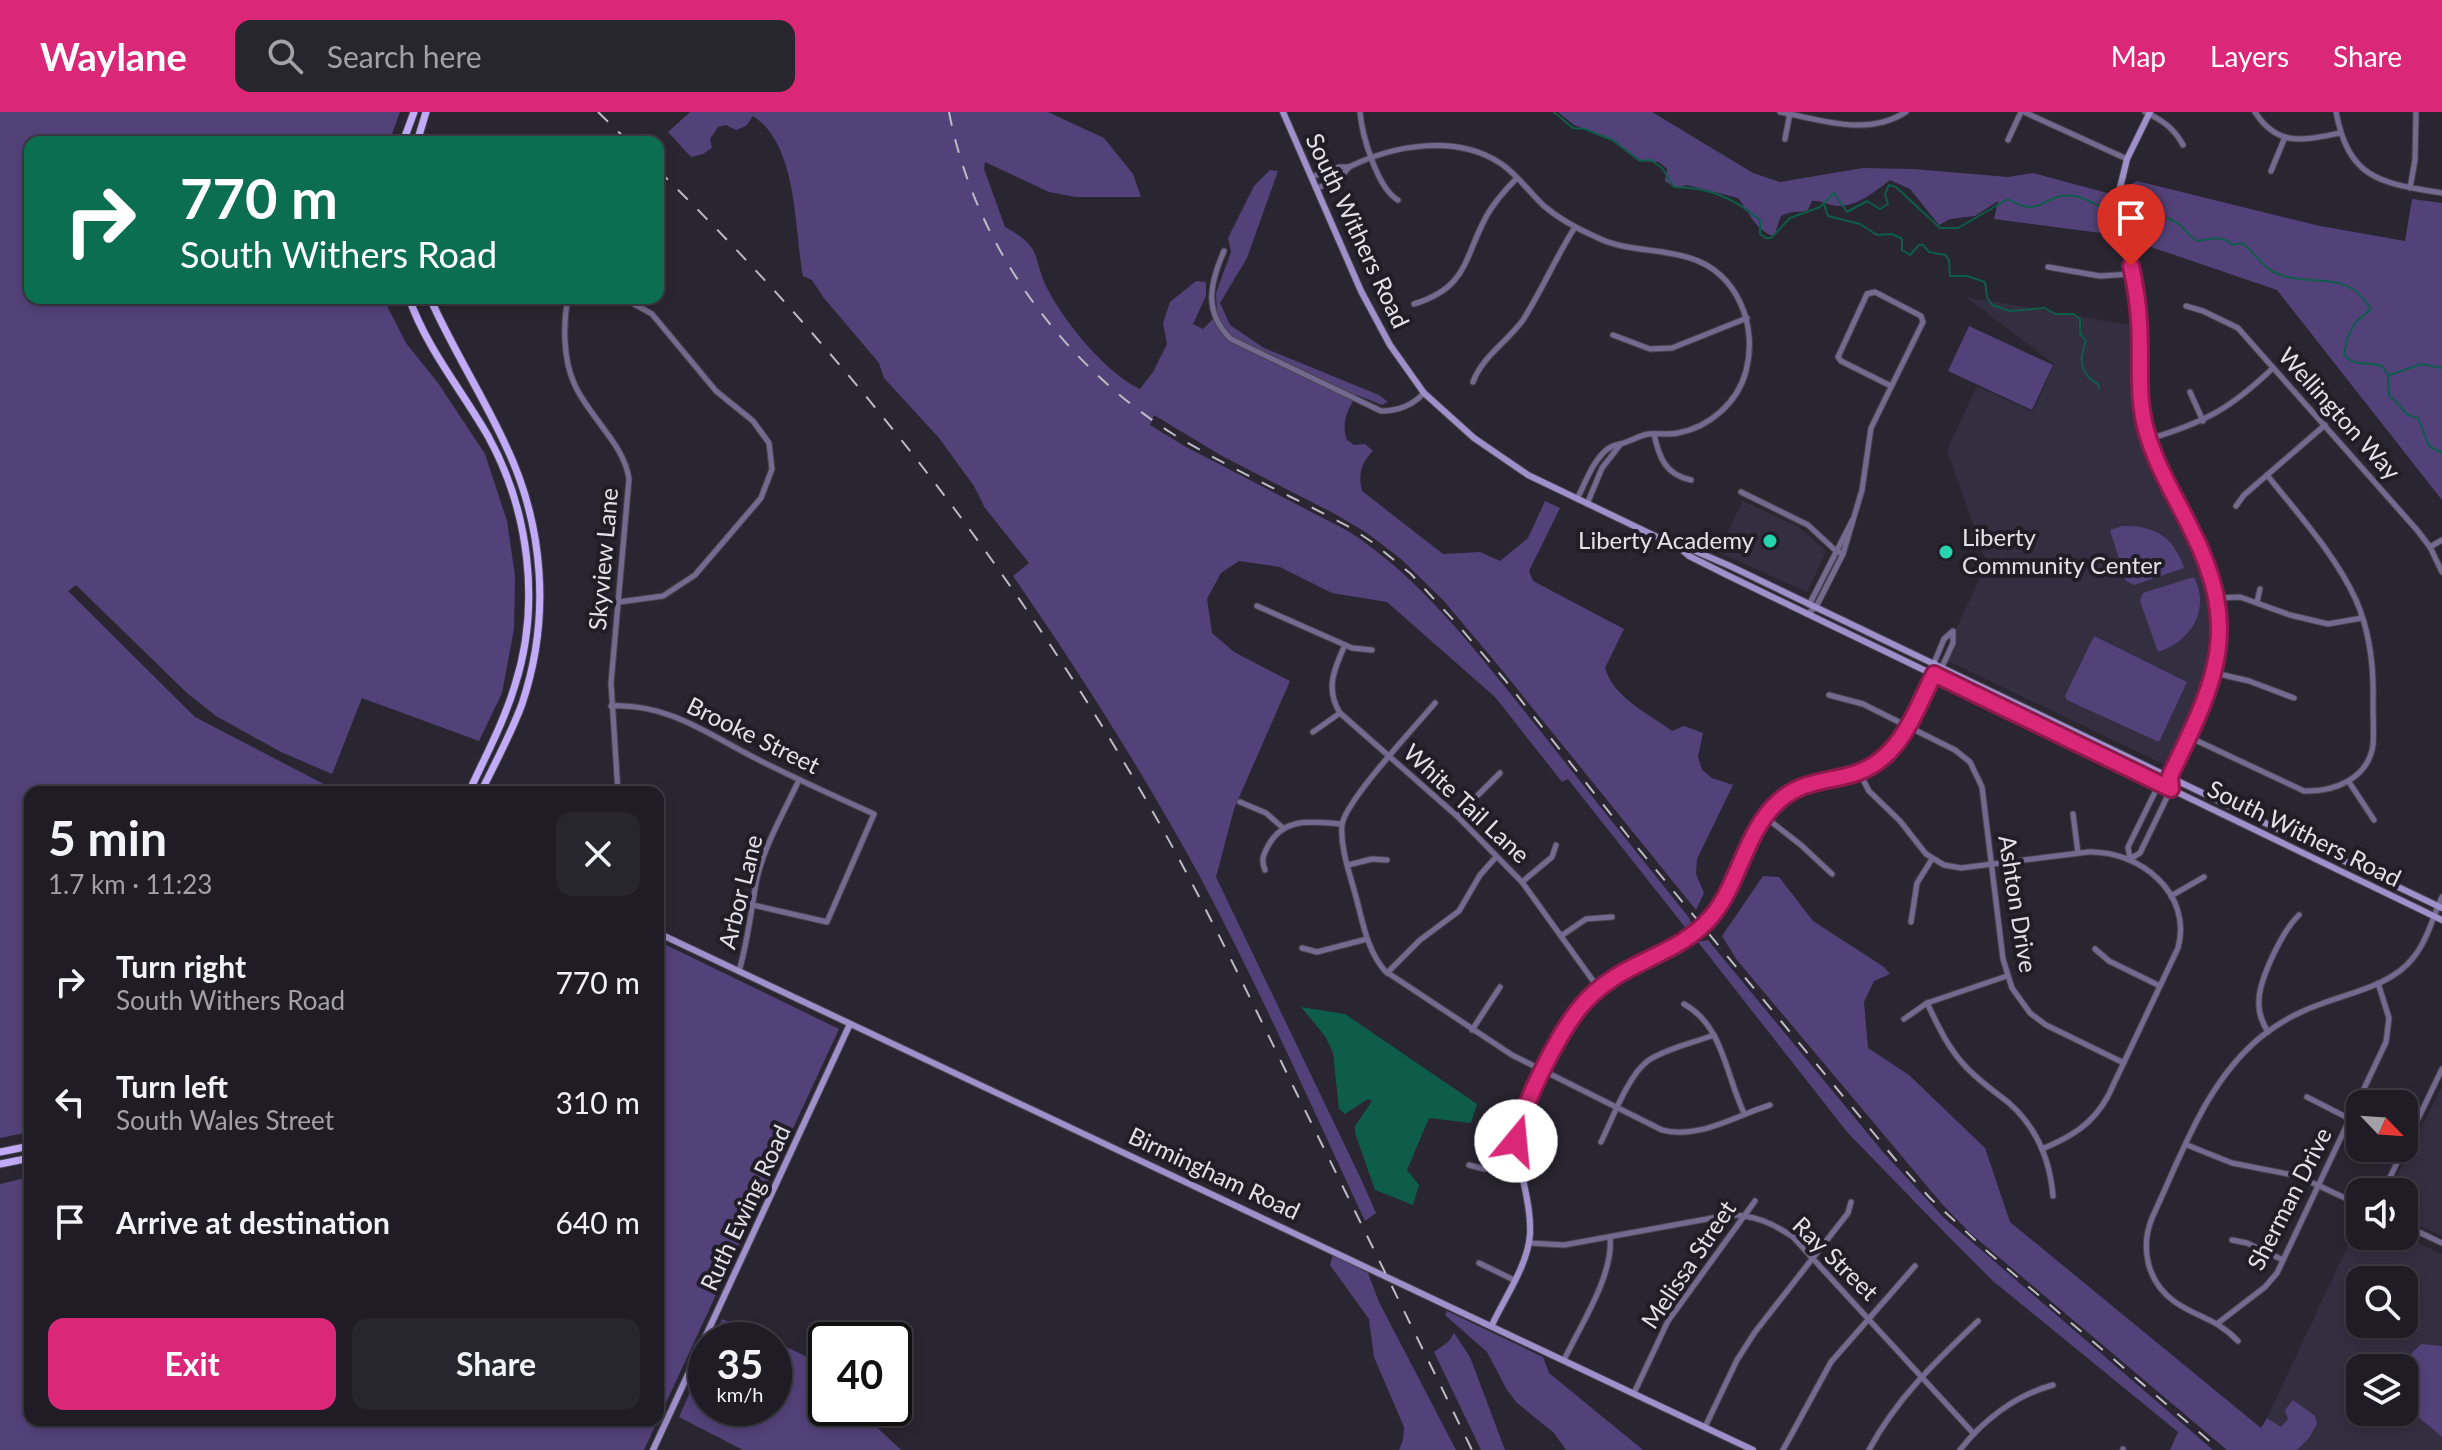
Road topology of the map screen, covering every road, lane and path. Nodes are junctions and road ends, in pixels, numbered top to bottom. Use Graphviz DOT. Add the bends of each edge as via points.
graph roads {
  1 [pos="414,112"];
  2 [pos="426,112"];
  3 [pos="1283,112"];
  4 [pos="1360,112"];
  5 [pos="1780,112"];
  6 [pos="1906,112"];
  7 [pos="2022,112"];
  8 [pos="2255,112"];
  9 [pos="2336,112"];
  10 [pos="2416,112"];
  11 [pos="1790,113"];
  12 [pos="2148,113"];
  13 [pos="2340,133"];
  14 [pos="405,136"];
  15 [pos="419,136"];
  16 [pos="2285,137"];
  17 [pos="1785,139"];
  18 [pos="2008,140"];
  19 [pos="2183,145"];
  20 [pos="1371,157"];
  21 [pos="2127,159"];
  22 [pos="1349,167"];
  23 [pos="2271,171"];
  24 [pos="1311,177"];
  25 [pos="1517,178"];
  26 [pos="2410,188"];
  27 [pos="1316,189"];
  28 [pos="2442,193"];
  29 [pos="1398,200"];
  30 [pos="1575,227"];
  31 [pos="1224,251"];
  32 [pos="2048,267"];
  33 [pos="2133,274"];
  34 [pos="412,304"];
  35 [pos="433,304"];
  36 [pos="566,304"];
  37 [pos="634,304"];
  38 [pos="1414,304"];
  39 [pos="2186,306"];
  40 [pos="1747,318"];
  41 [pos="1613,335"];
  42 [pos="2273,368"];
  43 [pos="1473,382"];
  44 [pos="1891,386"];
  45 [pos="2190,392"];
  46 [pos="1424,393"];
  47 [pos="2203,421"];
  48 [pos="2325,425"];
  49 [pos="1654,434"];
  50 [pos="2149,439"];
  51 [pos="1621,444"];
  52 [pos="2267,475"];
  53 [pos="1691,480"];
  54 [pos="1741,492"];
  55 [pos="1577,499"];
  56 [pos="1587,504"];
  57 [pos="2236,506"];
  58 [pos="1854,517"];
  59 [pos="2442,540"];
  60 [pos="2430,547"];
  61 [pos="1835,550"];
  62 [pos="1843,554"];
  63 [pos="2442,572"];
  64 [pos="2260,589"];
  65 [pos="2217,598"];
  66 [pos="619,602"];
  67 [pos="2257,602"];
  68 [pos="1257,606"];
  69 [pos="1810,609"];
  70 [pos="2362,618"];
  71 [pos="1345,645"];
  72 [pos="1372,650"];
  73 [pos="1934,663"];
  74 [pos="1942,667"];
  75 [pos="2215,673"];
  76 [pos="1934,674"];
  77 [pos="1829,695"];
  78 [pos="2294,698"];
  79 [pos="1435,703"];
  80 [pos="611,706"];
  81 [pos="1340,713"];
  82 [pos="1908,728"];
  83 [pos="1313,732"];
  84 [pos="2189,737"];
  85 [pos="1390,757"];
  86 [pos="1859,772"];
  87 [pos="1500,773"];
  88 [pos="2170,776"];
  89 [pos="799,780"];
  90 [pos="2349,782"];
  91 [pos="2159,784"];
  92 [pos="472,786"];
  93 [pos="484,786"];
  94 [pos="618,786"];
  95 [pos="2171,789"];
  96 [pos="1240,802"];
  97 [pos="2073,814"];
  98 [pos="1457,816"];
  99 [pos="1765,817"];
  100 [pos="2374,820"];
  101 [pos="1342,824"];
  102 [pos="1283,828"];
  103 [pos="1556,845"];
  104 [pos="2078,853"];
  105 [pos="1496,857"];
  106 [pos="1932,859"];
  107 [pos="2130,859"];
  108 [pos="1387,860"];
  109 [pos="1992,864"];
  110 [pos="1348,865"];
  111 [pos="1265,870"];
  112 [pos="1832,874"];
  113 [pos="2204,877"];
  114 [pos="1522,882"];
  115 [pos="2171,896"];
  116 [pos="2442,897"];
  117 [pos="753,905"];
  118 [pos="2440,907"];
  119 [pos="2299,915"];
  120 [pos="2433,916"];
  121 [pos="1612,917"];
  122 [pos="2442,920"];
  123 [pos="1911,922"];
  124 [pos="664,936"];
  125 [pos="1561,936"];
  126 [pos="1367,939"];
  127 [pos="1302,948"];
  128 [pos="2095,949"];
  129 [pos="739,971"];
  130 [pos="1387,973"];
  131 [pos="2007,976"];
  132 [pos="2378,983"];
  133 [pos="2160,986"];
  134 [pos="1500,987"];
  135 [pos="1599,989"];
  136 [pos="1927,1003"];
  137 [pos="1684,1004"];
  138 [pos="1904,1019"];
  139 [pos="850,1024"];
  140 [pos="1472,1030"];
  141 [pos="2268,1032"];
  142 [pos="1714,1035"];
  143 [pos="2124,1063"];
  144 [pos="2442,1069"];
  145 [pos="1544,1071"];
  146 [pos="2363,1090"];
  147 [pos="2307,1097"];
  148 [pos="1770,1105"];
  149 [pos="1618,1108"];
  150 [pos="1744,1113"];
  151 [pos="2346,1117"];
  152 [pos="2346,1128"];
  153 [pos="1601,1142"];
  154 [pos="2187,1145"];
  155 [pos="24,1147"];
  156 [pos="2042,1149"];
  157 [pos="0,1152"];
  158 [pos="24,1159"];
  159 [pos="1519,1162"];
  160 [pos="0,1164"];
  161 [pos="1469,1165"];
  162 [pos="2390,1178"];
  163 [pos="2319,1186"];
  164 [pos="2053,1196"];
  165 [pos="2346,1199"];
  166 [pos="1755,1201"];
  167 [pos="1851,1202"];
  168 [pos="1744,1215"];
  169 [pos="2418,1232"];
  170 [pos="1610,1237"];
  171 [pos="2232,1240"];
  172 [pos="1529,1243"];
  173 [pos="2442,1243"];
  174 [pos="1813,1258"];
  175 [pos="2283,1260"];
  176 [pos="1479,1263"];
  177 [pos="1915,1266"];
  178 [pos="1514,1280"];
  179 [pos="1869,1317"];
  180 [pos="1978,1321"];
  181 [pos="2218,1323"];
  182 [pos="1492,1325"];
  183 [pos="2238,1341"];
  184 [pos="1564,1360"];
  185 [pos="1921,1375"];
  186 [pos="2053,1385"];
  187 [pos="1634,1393"];
  188 [pos="1705,1427"];
  189 [pos="1974,1434"];
  190 [pos="653,1450"];
  191 [pos="1753,1450"];
  192 [pos="1783,1450"];
  193 [pos="1869,1450"];
  194 [pos="1960,1450"];
  1 -- 14 [label="main road"];
  2 -- 15 [label="main road"];
  3 -- 24 [label="street, South Withers Road"];
  4 -- 20 [label="street"];
  5 -- 11 [label="street"];
  6 -- 11 [label="street" via="1862,126"];
  7 -- 18 [label="street"];
  7 -- 21 [label="street"];
  8 -- 16 [label="street" via="2272,132"];
  9 -- 13 [label="street"];
  10 -- 26 [label="street"];
  11 -- 17 [label="street"];
  12 -- 19 [label="street" via="2162,120"];
  12 -- 21 [label="street"];
  13 -- 16 [label="street" via="2309,140"];
  13 -- 26 [label="street" via="2365,171"];
  16 -- 23 [label="street"];
  20 -- 22 [label="street"];
  20 -- 25 [label="street" via="1450,146 1478,153"];
  20 -- 29 [label="street" via="1390,196"];
  21 -- 33 [label="street" via="2120,205"];
  22 -- 24 [label="street"];
  22 -- 27 [label="street"];
  24 -- 27 [label="street, South Withers Road"];
  25 -- 30 [label="street" via="1545,207"];
  25 -- 38 [label="street" via="1497,198 1456,280 1445,291"];
  26 -- 28 [label="street"];
  27 -- 46 [label="street, South Withers Road" via="1361,291"];
  30 -- 40 [label="street" via="1620,247 1707,266 1731,287"];
  30 -- 43 [label="street" via="1523,319 1478,368"];
  31 -- 46 [label="street" via="1213,278 1211,307 1231,339 1381,411 1410,405"];
  32 -- 33 [label="street" via="2100,276"];
  33 -- 50 [label="street" via="2139,391"];
  34 -- 92 [label="main road" via="429,344 494,448 513,496 526,555 528,616 518,678"];
  35 -- 93 [label="main road" via="516,468 539,568 540,610 531,671"];
  36 -- 66 [label="street, Skyview Lane" via="570,375 628,470"];
  37 -- 66 [label="street" via="652,314 716,391 763,432 772,469 761,498 695,575 663,596"];
  39 -- 42 [label="street, Wellington Way" via="2238,328"];
  40 -- 41 [label="street" via="1672,348 1650,349"];
  40 -- 49 [label="street" via="1750,352 1735,397 1691,430"];
  42 -- 47 [label="street" via="2243,397"];
  42 -- 48 [label="street, Wellington Way"];
  44 -- 44 [label="street" via="1838,357 1867,294 1875,292 1921,316 1923,322"];
  44 -- 58 [label="street" via="1871,428"];
  45 -- 47 [label="street"];
  46 -- 55 [label="street, South Withers Road" via="1499,458"];
  47 -- 50 [label="street"];
  48 -- 52 [label="street"];
  48 -- 60 [label="street, Wellington Way"];
  49 -- 51 [label="street"];
  49 -- 53 [label="street" via="1669,471"];
  50 -- 65 [label="street" via="2210,570"];
  51 -- 55 [label="street" via="1604,452"];
  51 -- 56 [label="street" via="1602,468"];
  52 -- 57 [label="street"];
  52 -- 70 [label="street" via="2332,558"];
  54 -- 61 [label="street" via="1808,525"];
  55 -- 56 [label="street, South Withers Road"];
  56 -- 69 [label="street, South Withers Road" via="1699,562"];
  58 -- 61 [label="street"];
  58 -- 62 [label="street"];
  59 -- 60 [label="street"];
  60 -- 63 [label="street, Wellington Way"];
  61 -- 62 [label="street"];
  61 -- 69 [label="street"];
  62 -- 69 [label="street"];
  64 -- 67 [label="street"];
  65 -- 67 [label="street"];
  65 -- 75 [label="street"];
  66 -- 80 [label="street, Skyview Lane"];
  67 -- 70 [label="street" via="2328,624"];
  68 -- 71 [label="street"];
  69 -- 73 [label="street, South Withers Road"];
  69 -- 76 [label="street, South Withers Road"];
  70 -- 90 [label="street" via="2374,676 2372,747"];
  71 -- 72 [label="street"];
  71 -- 81 [label="street" via="1332,679 1332,697"];
  73 -- 74 [label="street, South Withers Road"];
  73 -- 74 [label="street" via="1953,631"];
  73 -- 76 [label="street"];
  74 -- 76 [label="street"];
  74 -- 88 [label="street, South Withers Road"];
  75 -- 78 [label="street"];
  75 -- 84 [label="street"];
  76 -- 82 [label="street"];
  76 -- 91 [label="street, South Withers Road"];
  77 -- 82 [label="street, Ashton Drive" via="1863,704"];
  79 -- 85 [label="street"];
  80 -- 89 [label="street, Brooke Street" via="643,708 688,721"];
  80 -- 94 [label="street, Skyview Lane"];
  81 -- 83 [label="street"];
  81 -- 85 [label="street, White Tail Lane"];
  82 -- 86 [label="street" via="1887,755"];
  82 -- 109 [label="street, Ashton Drive" via="1955,750 1975,769"];
  84 -- 88 [label="street"];
  84 -- 90 [label="street" via="2304,791 2324,792"];
  85 -- 98 [label="street, White Tail Lane"];
  85 -- 101 [label="street" via="1355,797"];
  86 -- 99 [label="street" via="1797,788"];
  86 -- 106 [label="street" via="1869,791"];
  87 -- 98 [label="street"];
  88 -- 91 [label="street"];
  88 -- 95 [label="street"];
  88 -- 118 [label="street, South Withers Road"];
  89 -- 117 [label="street, Arbor Lane" via="769,842"];
  89 -- 117 [label="street, Brooke Street" via="874,814 827,922"];
  90 -- 100 [label="street"];
  91 -- 95 [label="street, South Withers Road"];
  91 -- 107 [label="street" via="2128,847"];
  95 -- 107 [label="street" via="2140,853"];
  95 -- 120 [label="street, South Withers Road"];
  96 -- 102 [label="street" via="1266,813"];
  97 -- 104 [label="street"];
  98 -- 105 [label="street, White Tail Lane"];
  99 -- 112 [label="street"];
  99 -- 135 [label="street" via="1709,919 1677,947"];
  101 -- 102 [label="street" via="1305,821"];
  101 -- 110 [label="street"];
  102 -- 111 [label="street" via="1263,855"];
  103 -- 114 [label="street" via="1552,857"];
  104 -- 107 [label="street"];
  104 -- 109 [label="street"];
  105 -- 114 [label="street, White Tail Lane"];
  105 -- 130 [label="street" via="1459,911"];
  106 -- 109 [label="street" via="1953,867"];
  106 -- 123 [label="street" via="1917,883"];
  107 -- 115 [label="street" via="2151,871"];
  108 -- 110 [label="street"];
  109 -- 131 [label="street, Ashton Drive"];
  110 -- 126 [label="street"];
  113 -- 115 [label="street"];
  114 -- 125 [label="street, White Tail Lane"];
  115 -- 133 [label="street" via="2181,933"];
  116 -- 118 [label="street"];
  117 -- 129 [label="street, Arbor Lane"];
  118 -- 120 [label="street"];
  119 -- 141 [label="street" via="2289,924 2260,989 2259,1007"];
  120 -- 122 [label="street, South Withers Road"];
  120 -- 132 [label="street" via="2412,960"];
  121 -- 125 [label="street" via="1586,919"];
  124 -- 129 [label="street, Birmingham Road"];
  125 -- 135 [label="street, White Tail Lane"];
  126 -- 127 [label="street" via="1317,952"];
  126 -- 130 [label="street"];
  128 -- 133 [label="street"];
  129 -- 139 [label="street, Birmingham Road"];
  130 -- 140 [label="street"];
  131 -- 136 [label="street"];
  131 -- 143 [label="street, Ashton Drive" via="2038,1020"];
  132 -- 141 [label="street" via="2307,1009"];
  132 -- 146 [label="street, Sherman Drive" via="2389,1034"];
  133 -- 143 [label="street"];
  134 -- 140 [label="street"];
  135 -- 145 [label="street" via="1573,1018"];
  136 -- 138 [label="street"];
  136 -- 156 [label="street" via="1953,1052 2015,1109"];
  137 -- 142 [label="street" via="1699,1012"];
  139 -- 182 [label="street, Birmingham Road"];
  139 -- 190 [label="street, Ruth Ewing Road"];
  140 -- 145 [label="street"];
  141 -- 154 [label="street" via="2224,1076"];
  142 -- 149 [label="street" via="1645,1063"];
  142 -- 150 [label="street"];
  143 -- 156 [label="street" via="2089,1122"];
  144 -- 162 [label="street"];
  145 -- 149 [label="street"];
  145 -- 159 [label="street" via="1518,1130"];
  147 -- 151 [label="street"];
  148 -- 150 [label="street"];
  149 -- 150 [label="street" via="1677,1133"];
  149 -- 153 [label="street"];
  152 -- 163 [label="street, Sherman Drive"];
  154 -- 163 [label="street" via="2220,1160 2286,1172"];
  154 -- 181 [label="street" via="2149,1226 2147,1261 2170,1298"];
  155 -- 157 [label="main road"];
  156 -- 164 [label="street"];
  158 -- 160 [label="main road"];
  159 -- 161 [label="street" via="1484,1169"];
  159 -- 172 [label="street"];
  163 -- 165 [label="street"];
  163 -- 175 [label="street, Sherman Drive"];
  166 -- 168 [label="street, Melissa Street"];
  167 -- 174 [label="street"];
  168 -- 170 [label="street, Ray Street"];
  168 -- 174 [label="street, Ray Street" via="1773,1223"];
  168 -- 187 [label="street, Melissa Street" via="1668,1321"];
  169 -- 173 [label="street"];
  170 -- 172 [label="street, Ray Street" via="1564,1245"];
  170 -- 184 [label="street" via="1606,1271"];
  171 -- 175 [label="street"];
  172 -- 178 [label="street"];
  174 -- 179 [label="street, Ray Street"];
  174 -- 188 [label="street" via="1737,1360"];
  175 -- 181 [label="street, Sherman Drive" via="2265,1287"];
  176 -- 178 [label="street"];
  177 -- 179 [label="street"];
  178 -- 182 [label="street"];
  179 -- 185 [label="street, Ray Street"];
  179 -- 192 [label="street" via="1819,1380"];
  180 -- 185 [label="street"];
  181 -- 183 [label="street"];
  182 -- 184 [label="street, Birmingham Road"];
  184 -- 187 [label="street, Birmingham Road"];
  185 -- 189 [label="street, Ray Street"];
  185 -- 193 [label="street"];
  186 -- 189 [label="street" via="2020,1398"];
  187 -- 188 [label="street, Birmingham Road"];
  188 -- 191 [label="street, Birmingham Road"];
  189 -- 194 [label="street"];
}
